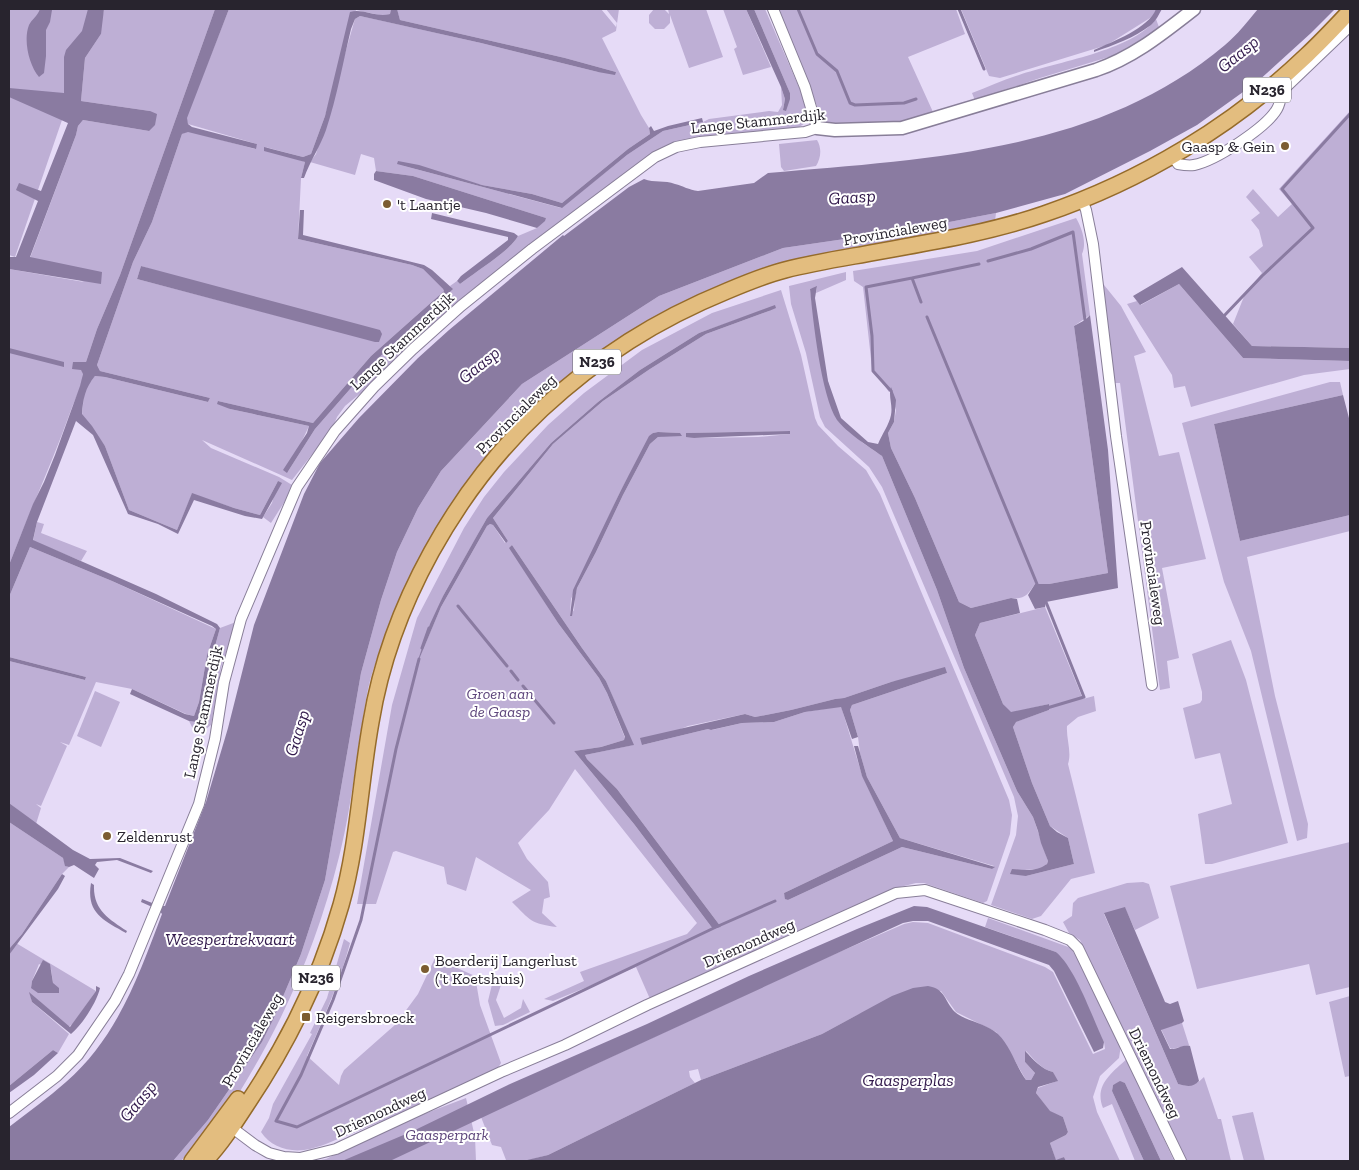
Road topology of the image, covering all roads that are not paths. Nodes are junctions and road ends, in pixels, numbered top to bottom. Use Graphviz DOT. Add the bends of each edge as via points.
graph roads {
  1 [pos="773,9"];
  2 [pos="1187,11"];
  3 [pos="1350,11"];
  4 [pos="1350,26"];
  5 [pos="818,128"];
  6 [pos="1172,155"];
  7 [pos="1082,200"];
  8 [pos="1152,684"];
  9 [pos="9,1113"];
  10 [pos="227,1124"];
  11 [pos="192,1161"];
  12 [pos="206,1161"];
  13 [pos="1181,1161"];
  1 -- 5 [label="street" via="806,87"];
  2 -- 5 [label="street, Lange Stammerdijk" via="1137,52 1096,70 902,128"];
  3 -- 6 [label="main road, Provincialeweg / N236" via="1307,56 1270,87 1219,126"];
  4 -- 6 [label="street" via="1282,91 1271,117 1233,147 1192,165 1178,164"];
  5 -- 9 [label="street, Lange Stammerdijk" via="700,142 676,147 655,157 461,306 374,387 336,431 296,489 241,619 224,682 215,739 201,795 130,974 78,1055 57,1076"];
  6 -- 7 [label="main road, Provincialeweg / N236"];
  7 -- 8 [label="street, Provincialeweg" via="1093,244 1116,436"];
  7 -- 10 [label="main road, Provincialeweg / N236" via="998,228 783,270 742,285 654,324 596,363 538,412 475,483 419,576 390,650 371,717 357,811 314,958"];
  10 -- 11 [label="main road, Provincialeweg / N236"];
  10 -- 12 [label="main road, Provincialeweg / N236"];
  10 -- 13 [label="street, Driemondweg" via="262,1149 284,1157 300,1158 336,1149 896,894 925,890 1045,930 1070,940 1078,948"];
}
